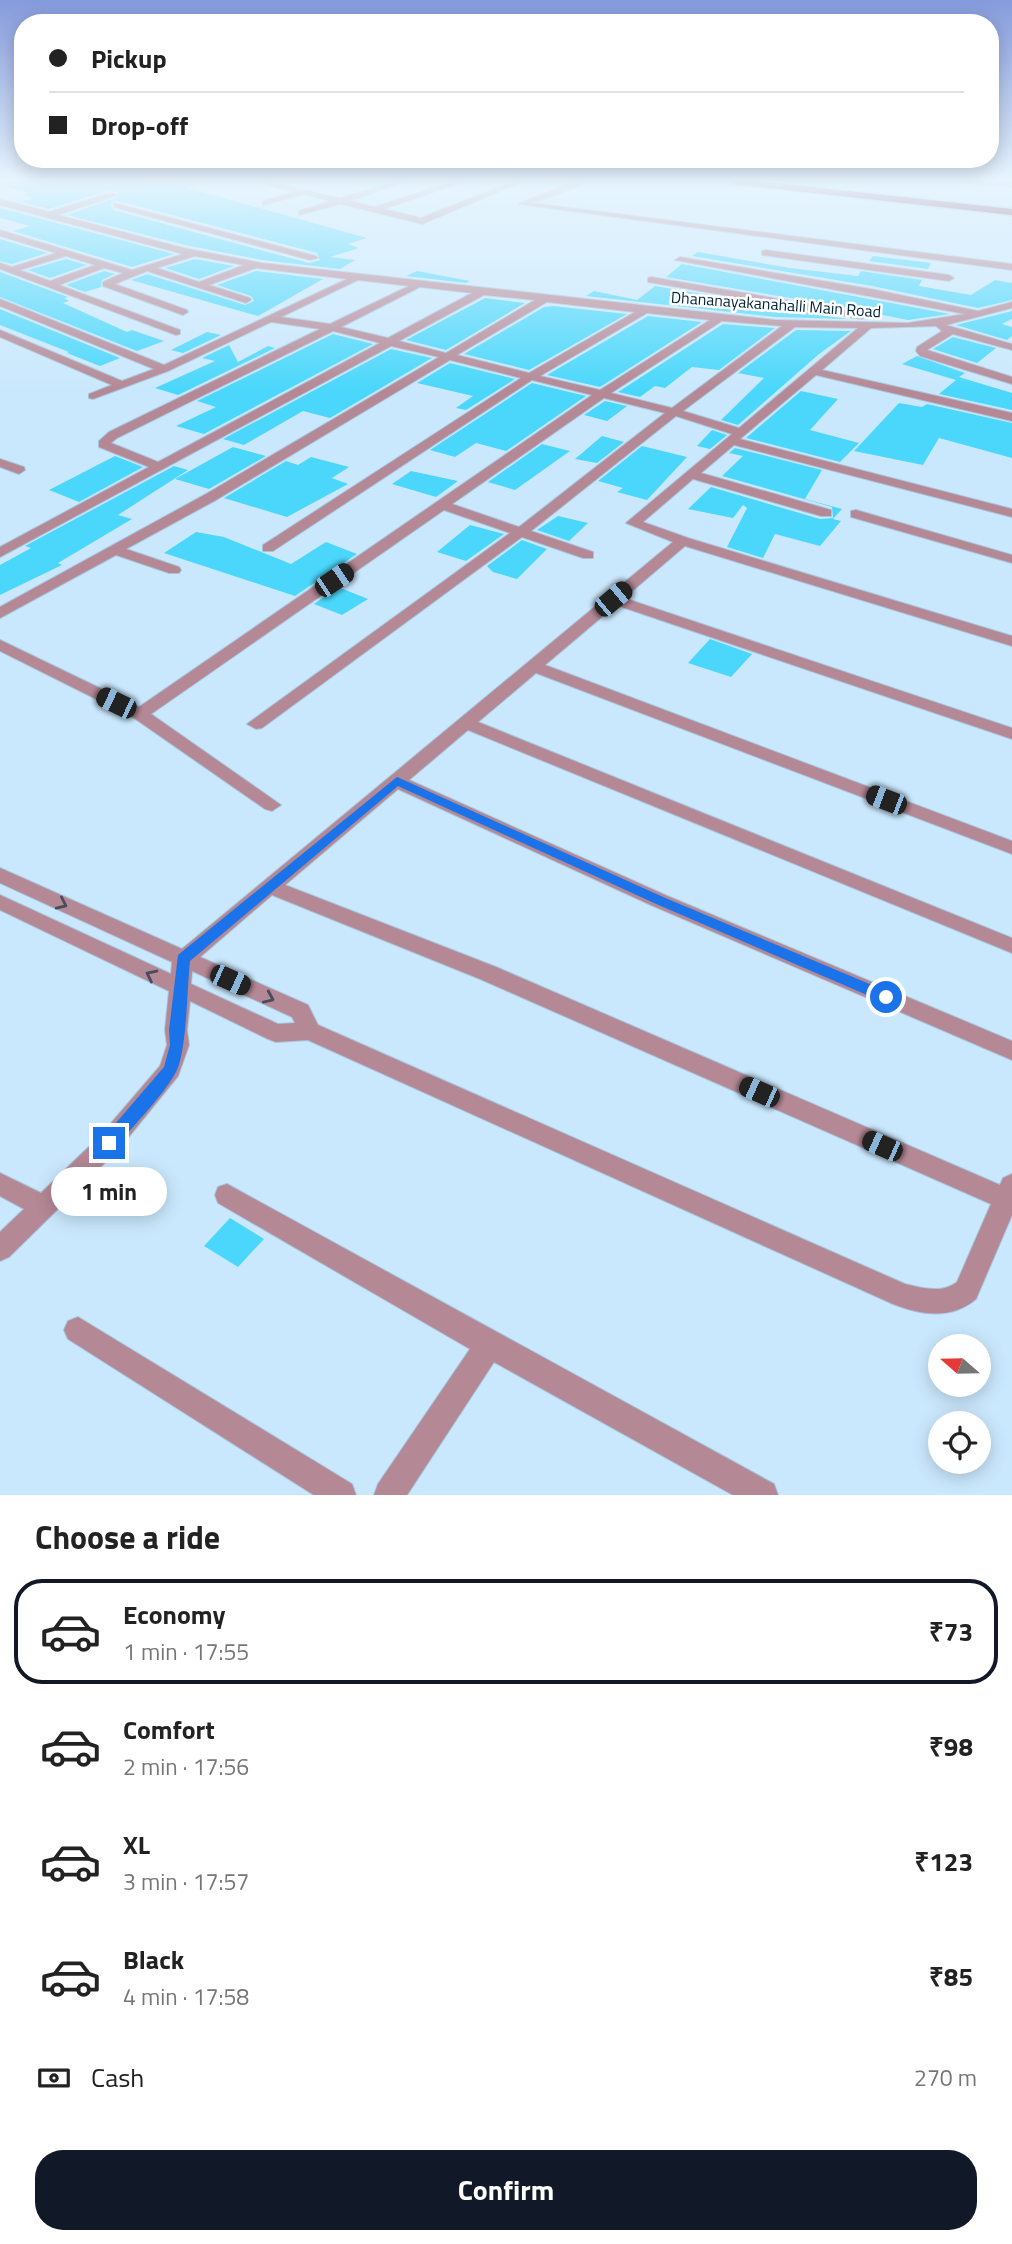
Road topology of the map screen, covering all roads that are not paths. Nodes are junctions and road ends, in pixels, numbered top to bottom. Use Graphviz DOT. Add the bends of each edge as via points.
graph roads {
  1 [pos="59,251"];
  2 [pos="180,251"];
  3 [pos="244,251"];
  4 [pos="285,251"];
  5 [pos="888,251"];
  6 [pos="66,253"];
  7 [pos="765,253"];
  8 [pos="192,254"];
  9 [pos="313,258"];
  10 [pos="219,259"];
  11 [pos="680,260"];
  12 [pos="960,260"];
  13 [pos="104,264"];
  14 [pos="255,265"];
  15 [pos="0,266"];
  16 [pos="1012,267"];
  17 [pos="147,268"];
  18 [pos="12,270"];
  19 [pos="132,273"];
  20 [pos="949,278"];
  21 [pos="355,279"];
  22 [pos="651,280"];
  23 [pos="52,284"];
  24 [pos="195,284"];
  25 [pos="416,286"];
  26 [pos="941,290"];
  27 [pos="480,293"];
  28 [pos="246,300"];
  29 [pos="543,300"];
  30 [pos="0,302"];
  31 [pos="920,302"];
  32 [pos="1012,304"];
  33 [pos="910,309"];
  34 [pos="645,310"];
  35 [pos="183,312"];
  36 [pos="978,313"];
  37 [pos="900,316"];
  38 [pos="720,318"];
  39 [pos="271,319"];
  40 [pos="890,322"];
  41 [pos="793,323"];
  42 [pos="930,324"];
  43 [pos="867,326"];
  44 [pos="908,326"];
  45 [pos="329,327"];
  46 [pos="951,330"];
  47 [pos="176,332"];
  48 [pos="0,333"];
  49 [pos="386,343"];
  50 [pos="1012,347"];
  51 [pos="443,358"];
  52 [pos="164,369"];
  53 [pos="813,371"];
  54 [pos="530,377"];
  55 [pos="1012,381"];
  56 [pos="122,385"];
  57 [pos="601,394"];
  58 [pos="93,396"];
  59 [pos="674,412"];
  60 [pos="1012,417"];
  61 [pos="734,436"];
  62 [pos="0,463"];
  63 [pos="159,467"];
  64 [pos="19,470"];
  65 [pos="691,474"];
  66 [pos="443,505"];
  67 [pos="827,513"];
  68 [pos="856,513"];
  69 [pos="1012,513"];
  70 [pos="519,532"];
  71 [pos="683,541"];
  72 [pos="268,548"];
  73 [pos="114,550"];
  74 [pos="0,553"];
  75 [pos="588,555"];
  76 [pos="1012,559"];
  77 [pos="174,570"];
  78 [pos="613,599"];
  79 [pos="0,613"];
  80 [pos="1012,641"];
  81 [pos="0,645"];
  82 [pos="533,666"];
  83 [pos="140,714"];
  84 [pos="466,723"];
  85 [pos="256,724"];
  86 [pos="1012,734"];
  87 [pos="397,781"];
  88 [pos="272,805"];
  89 [pos="1012,848"];
  90 [pos="0,875"];
  91 [pos="271,887"];
  92 [pos="0,902"];
  93 [pos="1012,946"];
  94 [pos="183,959"];
  95 [pos="180,989"];
  96 [pos="310,1031"];
  97 [pos="1012,1051"];
  98 [pos="0,1184"];
  99 [pos="1009,1192"];
  100 [pos="227,1195"];
  101 [pos="43,1207"];
  102 [pos="0,1249"];
  103 [pos="78,1330"];
  104 [pos="489,1345"];
  105 [pos="341,1495"];
  106 [pos="389,1495"];
  107 [pos="764,1495"];
  1 -- 6 [label="street"];
  2 -- 8 [label="street, Dhananayakanahalli Main Road"];
  3 -- 10 [label="street"];
  4 -- 9 [label="street"];
  5 -- 12 [label="street"];
  6 -- 13 [label="street"];
  6 -- 18 [label="street"];
  7 -- 20 [label="street"];
  8 -- 10 [label="street, Dhananayakanahalli Main Road"];
  8 -- 17 [label="street"];
  10 -- 14 [label="street, Dhananayakanahalli Main Road"];
  11 -- 31 [label="street"];
  12 -- 16 [label="street"];
  12 -- 20 [label="street"];
  13 -- 19 [label="street"];
  13 -- 23 [label="street"];
  14 -- 21 [label="street, Dhananayakanahalli Main Road"];
  14 -- 24 [label="street"];
  15 -- 18 [label="street"];
  17 -- 19 [label="street"];
  17 -- 24 [label="street"];
  18 -- 23 [label="street"];
  19 -- 35 [label="street" via="106,284"];
  20 -- 26 [label="street"];
  21 -- 25 [label="street, Dhananayakanahalli Main Road"];
  21 -- 39 [label="street"];
  22 -- 40 [label="street"];
  23 -- 47 [label="street"];
  24 -- 28 [label="street"];
  25 -- 27 [label="street, Dhananayakanahalli Main Road"];
  25 -- 45 [label="street"];
  27 -- 29 [label="street, Dhananayakanahalli Main Road"];
  27 -- 49 [label="street"];
  29 -- 34 [label="street, Dhananayakanahalli Main Road"];
  29 -- 51 [label="street"];
  30 -- 52 [label="street"];
  31 -- 33 [label="street"];
  31 -- 36 [label="street"];
  32 -- 36 [label="street, Dhananayakanahalli Main Road"];
  34 -- 38 [label="street, Dhananayakanahalli Main Road"];
  34 -- 54 [label="street"];
  36 -- 42 [label="street, Dhananayakanahalli Main Road"];
  37 -- 40 [label="street"];
  38 -- 41 [label="street, Dhananayakanahalli Main Road"];
  38 -- 57 [label="street"];
  39 -- 45 [label="street"];
  39 -- 52 [label="street"];
  40 -- 44 [label="street"];
  41 -- 43 [label="street, Dhananayakanahalli Main Road"];
  41 -- 59 [label="street"];
  42 -- 44 [label="street, Dhananayakanahalli Main Road"];
  42 -- 46 [label="street"];
  43 -- 44 [label="street, Dhananayakanahalli Main Road"];
  43 -- 53 [label="street"];
  45 -- 49 [label="street"];
  45 -- 63 [label="street" via="103,444"];
  46 -- 50 [label="street"];
  46 -- 55 [label="street" via="922,347 924,355"];
  48 -- 56 [label="street"];
  49 -- 51 [label="street"];
  49 -- 63 [label="street"];
  51 -- 54 [label="street"];
  51 -- 73 [label="street"];
  52 -- 56 [label="street"];
  53 -- 60 [label="street"];
  53 -- 61 [label="street"];
  54 -- 57 [label="street"];
  54 -- 72 [label="street"];
  56 -- 58 [label="street"];
  57 -- 59 [label="street"];
  57 -- 66 [label="street"];
  59 -- 61 [label="street"];
  59 -- 70 [label="street"];
  61 -- 65 [label="street"];
  61 -- 69 [label="street"];
  62 -- 64 [label="street"];
  63 -- 74 [label="street"];
  65 -- 67 [label="street"];
  65 -- 71 [label="street" via="633,523"];
  66 -- 70 [label="street"];
  66 -- 83 [label="street"];
  68 -- 76 [label="street"];
  70 -- 75 [label="street"];
  70 -- 85 [label="street"];
  71 -- 78 [label="street"];
  71 -- 80 [label="street"];
  73 -- 77 [label="street"];
  73 -- 79 [label="street"];
  78 -- 82 [label="street"];
  78 -- 86 [label="street"];
  81 -- 83 [label="street"];
  82 -- 84 [label="street"];
  82 -- 89 [label="street"];
  83 -- 88 [label="street"];
  84 -- 87 [label="street"];
  84 -- 93 [label="street"];
  87 -- 91 [label="street"];
  87 -- 97 [label="street" via="658,900"];
  90 -- 94 [label="street, one-way"];
  91 -- 94 [label="street"];
  91 -- 99 [label="street"];
  95 -- 92 [label="street, one-way"];
  94 -- 95 [label="street"];
  94 -- 96 [label="street, one-way" via="300,1011"];
  95 -- 96 [label="street" via="276,1033"];
  95 -- 101 [label="street" via="178,1045 170,1070 109,1143"];
  96 -- 99 [label="street" via="913,1298 934,1303 957,1300 967,1290"];
  98 -- 101 [label="street"];
  100 -- 104 [label="street"];
  101 -- 102 [label="street"];
  103 -- 105 [label="street"];
  104 -- 106 [label="street"];
  104 -- 107 [label="street"];
}
